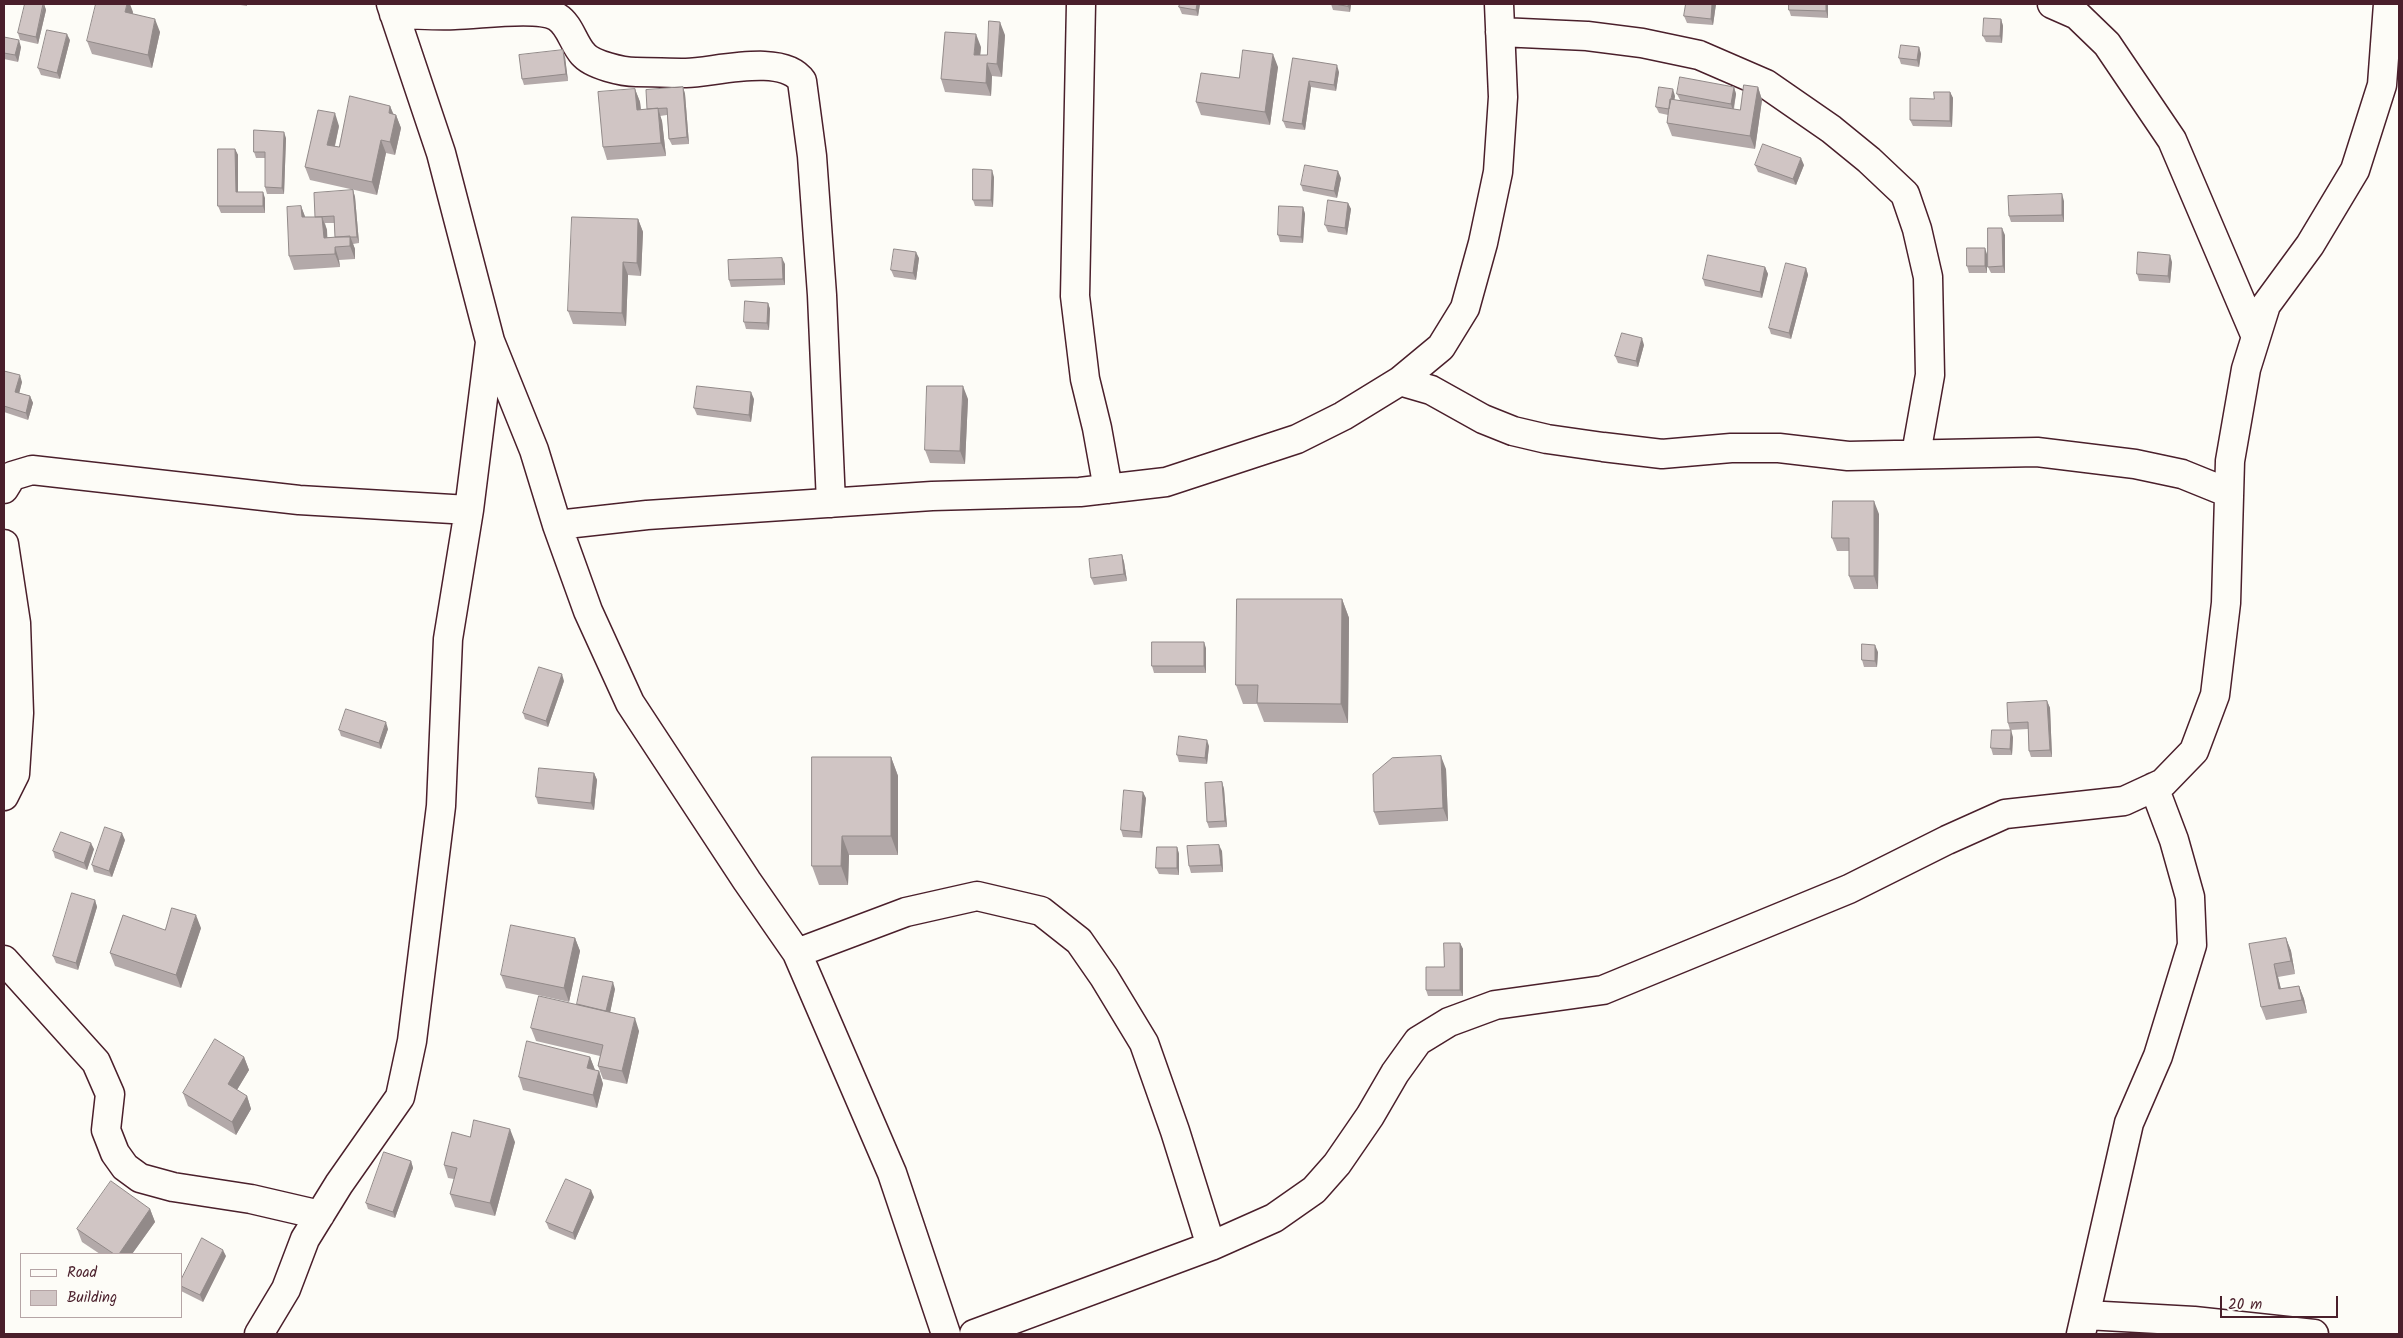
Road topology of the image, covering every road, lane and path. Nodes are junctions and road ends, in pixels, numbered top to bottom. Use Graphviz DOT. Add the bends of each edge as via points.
graph roads {
  1 [pos="1081,4"];
  2 [pos="1499,4"];
  3 [pos="2052,4"];
  4 [pos="2388,4"];
  5 [pos="393,9"];
  6 [pos="1500,32"];
  7 [pos="2256,337"];
  8 [pos="490,341"];
  9 [pos="1400,380"];
  10 [pos="1916,454"];
  11 [pos="4,489"];
  12 [pos="1108,489"];
  13 [pos="2229,494"];
  14 [pos="830,503"];
  15 [pos="469,510"];
  16 [pos="557,525"];
  17 [pos="4,544"];
  18 [pos="2154,787"];
  19 [pos="4,796"];
  20 [pos="797,953"];
  21 [pos="4,960"];
  22 [pos="320,1215"];
  23 [pos="1211,1246"];
  24 [pos="2084,1325"];
  25 [pos="259,1334"];
  26 [pos="946,1334"];
  27 [pos="974,1334"];
  28 [pos="2314,1334"];
  1 -- 12 [label="street" via="1075,296 1085,378"];
  2 -- 6 [label="street"];
  3 -- 7 [label="street" via="2077,15 2107,44 2172,140"];
  4 -- 7 [label="street" via="2382,85 2355,170 2310,245 2266,305"];
  5 -- 8 [label="street" via="441,153"];
  5 -- 14 [label="street" via="452,16 531,10 557,17 584,55 620,70 687,73 766,67 785,68 797,74 802,82 812,156 822,295"];
  6 -- 9 [label="street" via="1503,97 1498,172 1466,308 1440,347"];
  6 -- 10 [label="street" via="1587,36 1699,55 1766,84 1831,129 1905,194 1928,277 1930,375"];
  7 -- 13 [label="street" via="2246,369 2230,461"];
  8 -- 15 [label="street"];
  8 -- 16 [label="street" via="534,450"];
  9 -- 10 [label="street" via="1431,390 1513,432 1575,443 1662,454 1731,448 1779,448 1848,456"];
  9 -- 12 [label="street" via="1343,416 1297,439 1166,482"];
  10 -- 13 [label="street" via="2037,452 2125,463 2182,474"];
  11 -- 15 [label="street" via="12,476 32,470 299,500"];
  12 -- 14 [label="street"];
  13 -- 18 [label="street" via="2226,602 2215,695 2194,751 2163,783"];
  14 -- 16 [label="street" via="647,515"];
  15 -- 22 [label="street" via="448,639 441,806 412,1041 400,1097"];
  16 -- 20 [label="street" via="588,611 630,703"];
  17 -- 19 [label="street" via="16,623 19,713 15,774"];
  18 -- 23 [label="street" via="2124,801 2005,814 1849,888 1603,990 1495,1005 1449,1022 1418,1041 1337,1164 1314,1190 1274,1218"];
  18 -- 24 [label="street" via="2174,840 2190,897 2192,945 2158,1056 2129,1123"];
  20 -- 23 [label="street" via="906,912 977,896 1041,911 1079,942 1144,1043"];
  20 -- 26 [label="street" via="892,1173"];
  21 -- 22 [label="street" via="96,1062 110,1094 106,1130 115,1153 125,1167 140,1178 173,1187 251,1199"];
  22 -- 25 [label="street" via="305,1238 286,1289"];
  23 -- 27 [label="street"];
  24 -- 28 [label="street" via="2194,1321"];
}
